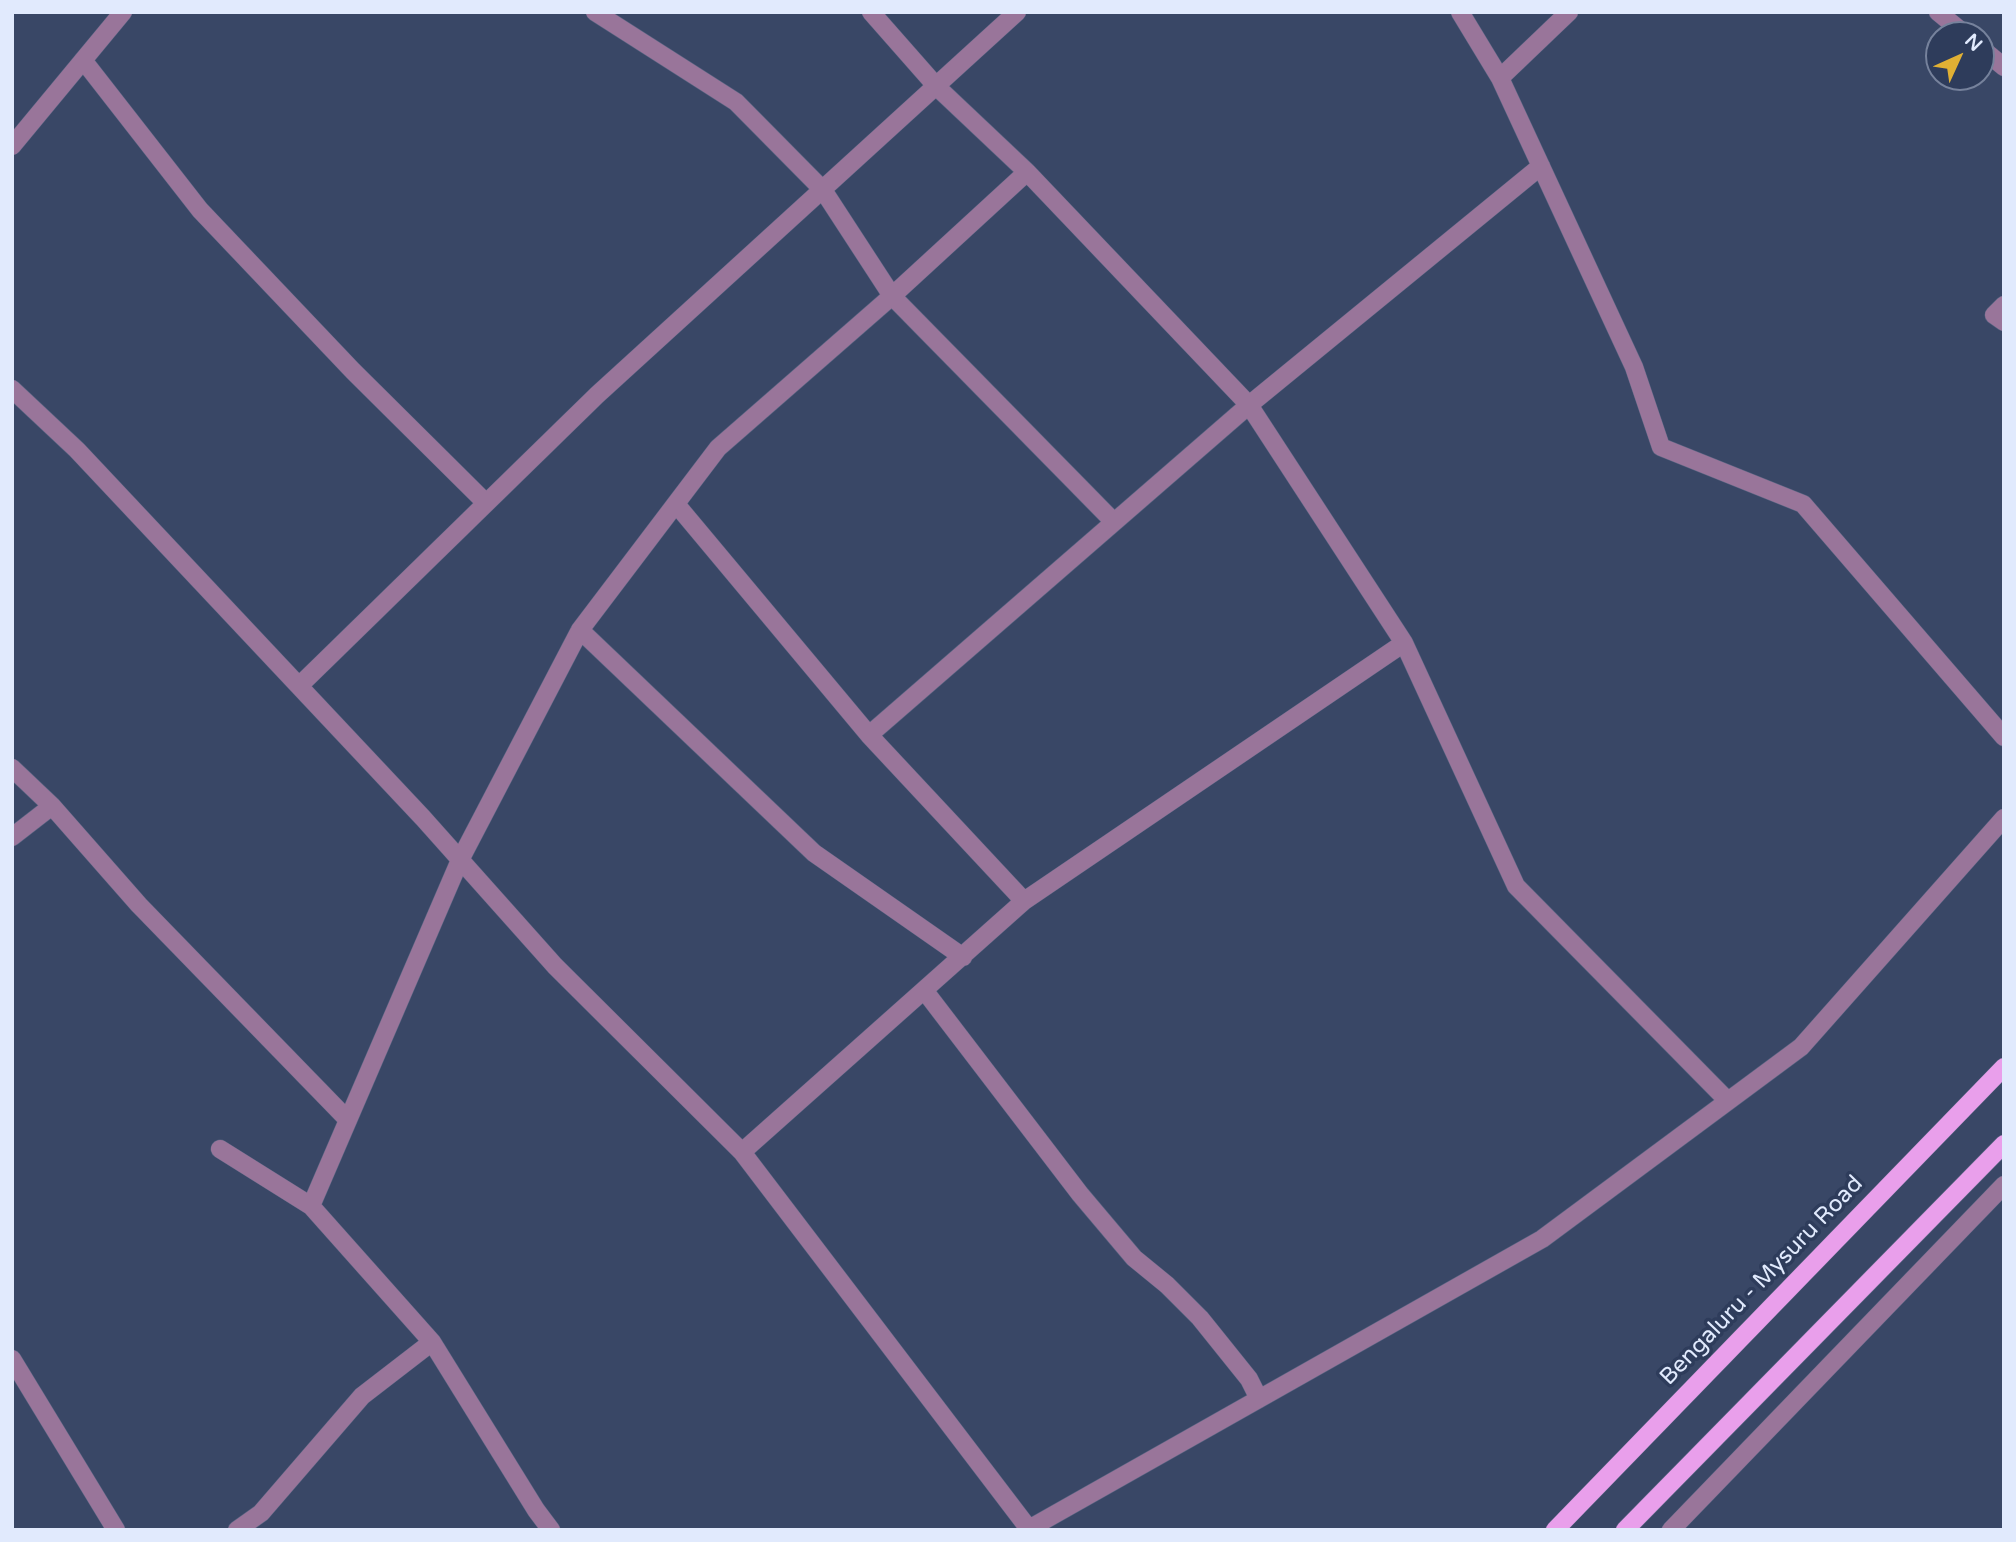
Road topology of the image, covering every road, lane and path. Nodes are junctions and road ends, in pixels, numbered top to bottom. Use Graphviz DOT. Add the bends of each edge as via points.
graph roads {
  1 [pos="123,12"];
  2 [pos="595,12"];
  3 [pos="871,12"];
  4 [pos="1017,12"];
  5 [pos="1460,12"];
  6 [pos="1569,12"];
  7 [pos="83,60"];
  8 [pos="1500,78"];
  9 [pos="937,87"];
  10 [pos="12,146"];
  11 [pos="1541,166"];
  12 [pos="1027,172"];
  13 [pos="823,190"];
  14 [pos="892,296"];
  15 [pos="2004,305"];
  16 [pos="2004,322"];
  17 [pos="12,389"];
  18 [pos="1249,405"];
  19 [pos="486,503"];
  20 [pos="676,504"];
  21 [pos="1114,522"];
  22 [pos="580,630"];
  23 [pos="1404,643"];
  24 [pos="299,686"];
  25 [pos="869,735"];
  26 [pos="2004,737"];
  27 [pos="12,768"];
  28 [pos="52,806"];
  29 [pos="2004,818"];
  30 [pos="12,837"];
  31 [pos="460,860"];
  32 [pos="1024,901"];
  33 [pos="963,957"];
  34 [pos="924,990"];
  35 [pos="2004,1067"];
  36 [pos="1728,1101"];
  37 [pos="348,1120"];
  38 [pos="2004,1144"];
  39 [pos="220,1149"];
  40 [pos="742,1153"];
  41 [pos="2004,1185"];
  42 [pos="311,1206"];
  43 [pos="432,1342"];
  44 [pos="12,1359"];
  45 [pos="1259,1399"];
  46 [pos="1028,1529"];
  47 [pos="116,1530"];
  48 [pos="237,1530"];
  49 [pos="551,1530"];
  50 [pos="1555,1530"];
  51 [pos="1625,1530"];
  52 [pos="1671,1530"];
  1 -- 7 [label="street"];
  2 -- 13 [label="street" via="736,102"];
  3 -- 9 [label="street"];
  4 -- 9 [label="street"];
  5 -- 8 [label="street"];
  6 -- 8 [label="street"];
  7 -- 10 [label="street"];
  7 -- 19 [label="street" via="200,210"];
  8 -- 11 [label="street"];
  9 -- 12 [label="street"];
  9 -- 13 [label="street"];
  11 -- 18 [label="street"];
  11 -- 26 [label="street" via="1634,367 1661,447 1803,504"];
  12 -- 14 [label="street"];
  12 -- 18 [label="street"];
  13 -- 14 [label="street"];
  13 -- 19 [label="street" via="597,395"];
  14 -- 20 [label="street" via="718,448"];
  14 -- 21 [label="street"];
  15 -- 16 [label="street" via="1994,315"];
  17 -- 24 [label="street" via="77,450"];
  18 -- 21 [label="street"];
  18 -- 23 [label="street"];
  19 -- 24 [label="street"];
  20 -- 22 [label="street"];
  20 -- 25 [label="street"];
  21 -- 25 [label="street"];
  22 -- 31 [label="street"];
  22 -- 33 [label="street" via="814,853"];
  23 -- 32 [label="street"];
  23 -- 36 [label="street" via="1516,886"];
  24 -- 31 [label="street"];
  25 -- 32 [label="street"];
  27 -- 28 [label="street"];
  28 -- 30 [label="street"];
  28 -- 37 [label="street" via="139,905"];
  29 -- 36 [label="street" via="1801,1047"];
  31 -- 37 [label="street"];
  31 -- 40 [label="street" via="555,965"];
  32 -- 33 [label="street"];
  33 -- 34 [label="street"];
  34 -- 40 [label="street"];
  34 -- 45 [label="street" via="1080,1194 1134,1258 1200,1318 1249,1379"];
  35 -- 50 [label="main road, Bengaluru - Mysuru Road"];
  36 -- 45 [label="street" via="1542,1239"];
  37 -- 42 [label="street"];
  38 -- 51 [label="main road"];
  39 -- 42 [label="street"];
  40 -- 46 [label="street"];
  41 -- 52 [label="street"];
  42 -- 43 [label="street"];
  43 -- 48 [label="street" via="362,1396 261,1513"];
  43 -- 49 [label="street"];
  44 -- 47 [label="street"];
  45 -- 46 [label="street"];
}
